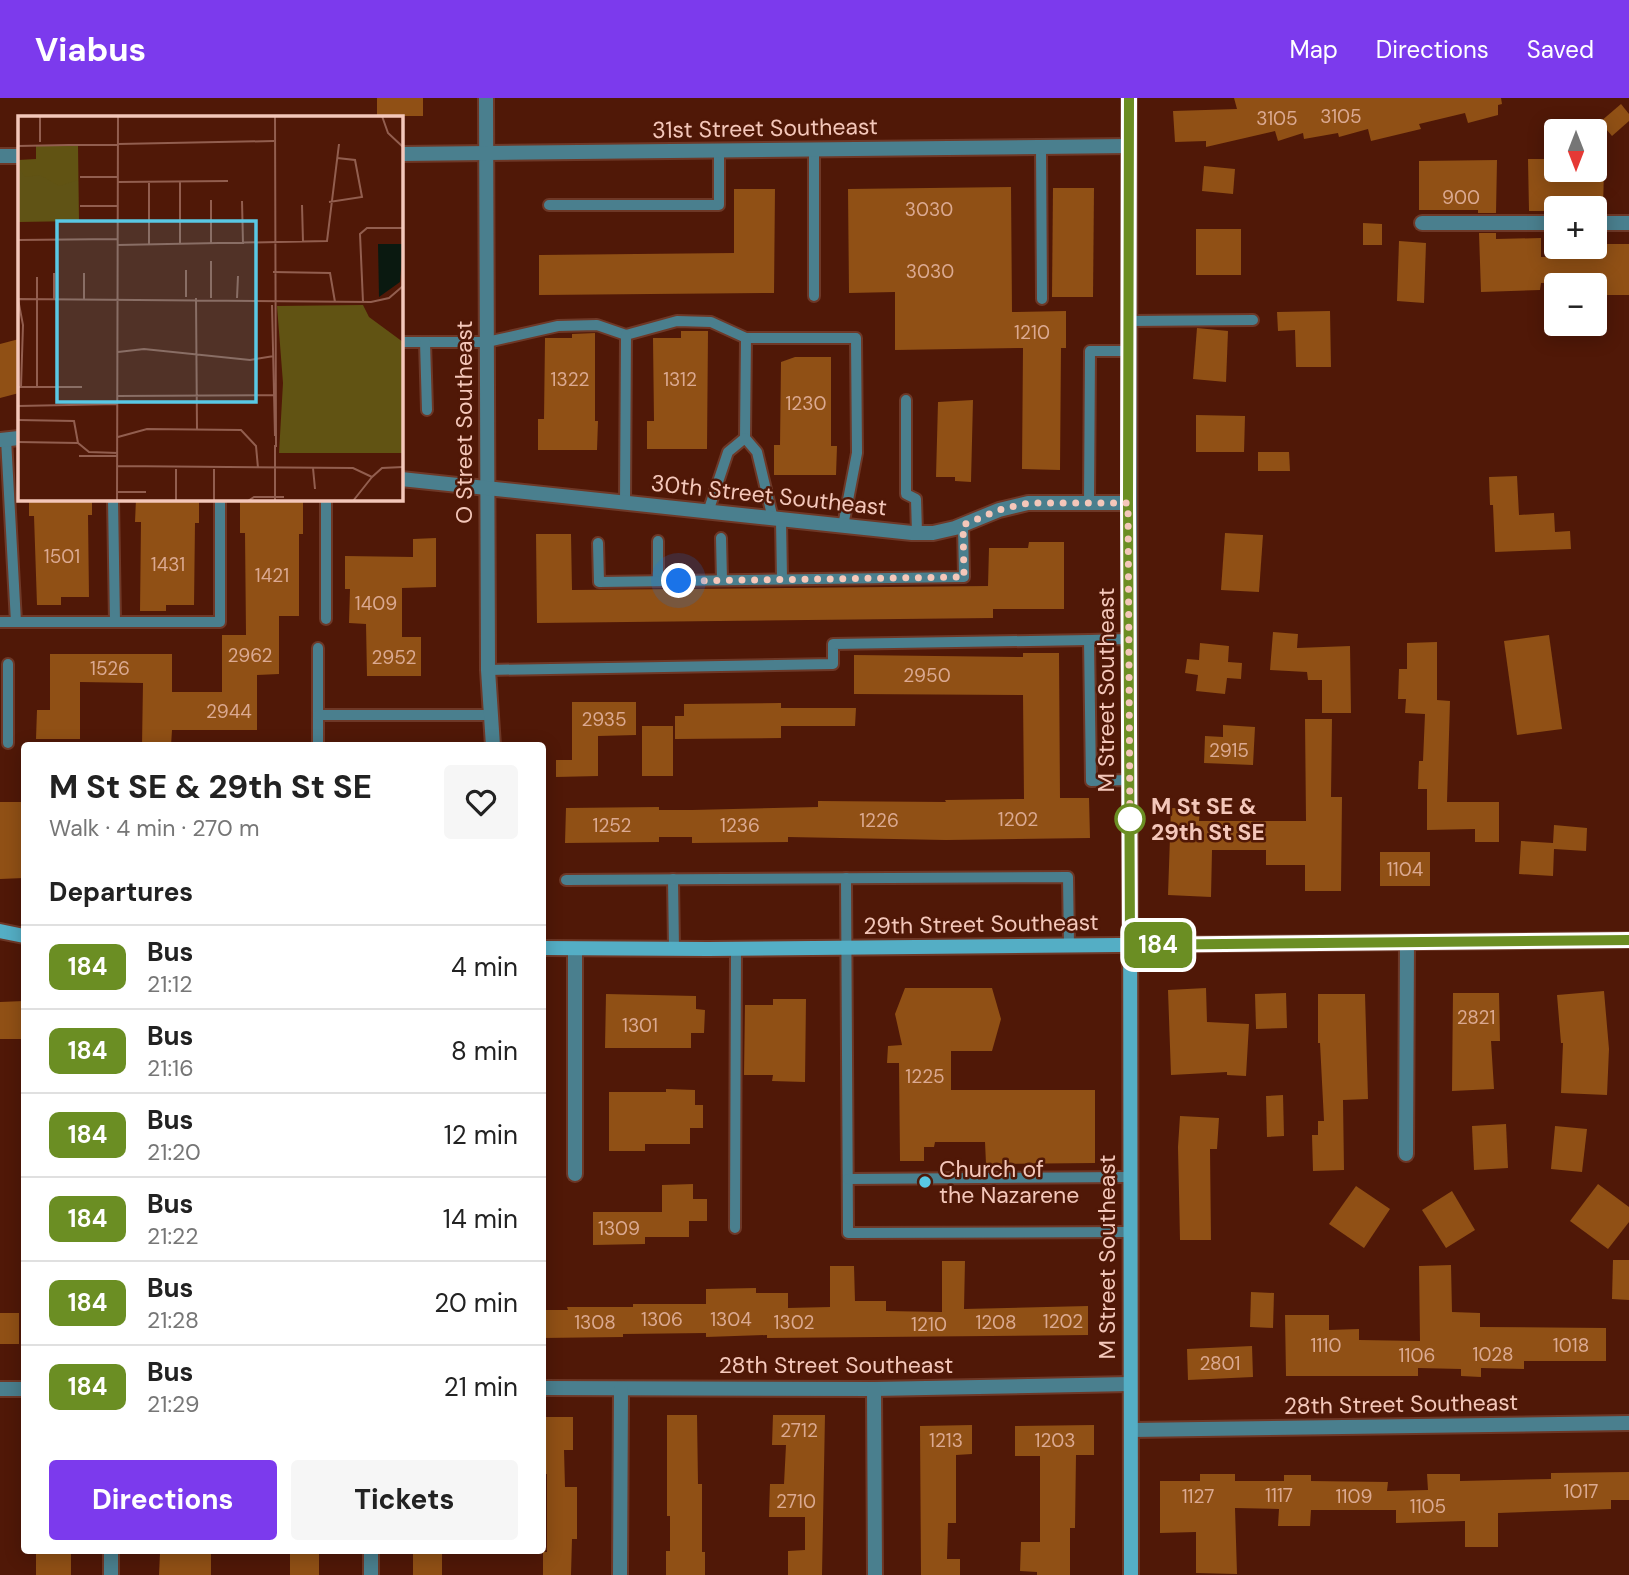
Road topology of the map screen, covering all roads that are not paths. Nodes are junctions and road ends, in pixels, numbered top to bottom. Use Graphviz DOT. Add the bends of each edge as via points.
graph roads {
  1 [pos="486,98"];
  2 [pos="1129,98"];
  3 [pos="1129,146"];
  4 [pos="1041,147"];
  5 [pos="814,150"];
  6 [pos="719,151"];
  7 [pos="486,153"];
  8 [pos="402,154"];
  9 [pos="0,156"];
  10 [pos="18,156"];
  11 [pos="549,205"];
  12 [pos="1422,223"];
  13 [pos="1544,223"];
  14 [pos="1607,223"];
  15 [pos="1629,223"];
  16 [pos="814,296"];
  17 [pos="1042,299"];
  18 [pos="1253,320"];
  19 [pos="1129,321"];
  20 [pos="626,335"];
  21 [pos="746,338"];
  22 [pos="402,342"];
  23 [pos="425,342"];
  24 [pos="487,342"];
  25 [pos="1129,351"];
  26 [pos="906,400"];
  27 [pos="427,410"];
  28 [pos="745,438"];
  29 [pos="8,439"];
  30 [pos="402,479"];
  31 [pos="487,489"];
  32 [pos="113,500"];
  33 [pos="220,500"];
  34 [pos="326,500"];
  35 [pos="625,503"];
  36 [pos="1089,503"];
  37 [pos="1128,503"];
  38 [pos="708,512"];
  39 [pos="777,519"];
  40 [pos="963,525"];
  41 [pos="843,526"];
  42 [pos="917,533"];
  43 [pos="721,538"];
  44 [pos="658,541"];
  45 [pos="598,543"];
  46 [pos="782,579"];
  47 [pos="722,580"];
  48 [pos="658,581"];
  49 [pos="326,619"];
  50 [pos="0,622"];
  51 [pos="16,622"];
  52 [pos="114,622"];
  53 [pos="1129,639"];
  54 [pos="1089,640"];
  55 [pos="318,648"];
  56 [pos="8,664"];
  57 [pos="488,670"];
  58 [pos="4,713"];
  59 [pos="318,715"];
  60 [pos="491,715"];
  61 [pos="318,742"];
  62 [pos="493,742"];
  63 [pos="8,743"];
  64 [pos="1129,780"];
  65 [pos="846,878"];
  66 [pos="673,879"];
  67 [pos="566,880"];
  68 [pos="0,931"];
  69 [pos="21,935"];
  70 [pos="1629,940"];
  71 [pos="1407,943"];
  72 [pos="1130,945"];
  73 [pos="1069,946"];
  74 [pos="546,948"];
  75 [pos="847,948"];
  76 [pos="575,949"];
  77 [pos="674,949"];
  78 [pos="736,949"];
  79 [pos="1406,1154"];
  80 [pos="575,1174"];
  81 [pos="1130,1177"];
  82 [pos="848,1179"];
  83 [pos="735,1228"];
  84 [pos="1130,1232"];
  85 [pos="1130,1384"];
  86 [pos="546,1388"];
  87 [pos="0,1389"];
  88 [pos="21,1389"];
  89 [pos="621,1389"];
  90 [pos="874,1389"];
  91 [pos="1629,1423"];
  92 [pos="1132,1430"];
  93 [pos="111,1554"];
  94 [pos="371,1554"];
  95 [pos="111,1575"];
  96 [pos="371,1575"];
  97 [pos="620,1575"];
  98 [pos="875,1575"];
  99 [pos="1131,1575"];
  1 -- 7 [label="street, O Street Southeast"];
  2 -- 3 [label="street, M Street Southeast"];
  3 -- 4 [label="street, 31st Street Southeast"];
  3 -- 19 [label="street, M Street Southeast"];
  4 -- 5 [label="street, 31st Street Southeast"];
  4 -- 17 [label="lane"];
  5 -- 6 [label="street, 31st Street Southeast"];
  5 -- 16 [label="lane"];
  6 -- 7 [label="street, 31st Street Southeast"];
  6 -- 11 [label="lane" via="719,205"];
  7 -- 8 [label="street, 31st Street Southeast"];
  7 -- 24 [label="street, O Street Southeast"];
  9 -- 10 [label="street"];
  12 -- 13 [label="street"];
  14 -- 15 [label="street"];
  18 -- 19 [label="lane"];
  19 -- 25 [label="street, M Street Southeast"];
  20 -- 21 [label="lane" via="677,321 710,322"];
  20 -- 24 [label="lane" via="597,325 558,326"];
  20 -- 35 [label="lane"];
  21 -- 28 [label="lane"];
  21 -- 41 [label="lane" via="856,338 857,453"];
  22 -- 23 [label="lane"];
  23 -- 24 [label="lane"];
  23 -- 27 [label="lane"];
  24 -- 31 [label="street, O Street Southeast"];
  25 -- 36 [label="lane" via="1090,351"];
  25 -- 37 [label="street, M Street Southeast"];
  26 -- 42 [label="lane" via="906,494 916,499"];
  28 -- 38 [label="lane" via="728,452"];
  28 -- 39 [label="lane" via="757,452"];
  29 -- 51 [label="lane"];
  30 -- 31 [label="street, 30th Street Southeast"];
  31 -- 35 [label="street, 30th Street Southeast"];
  31 -- 57 [label="street, O Street Southeast"];
  32 -- 52 [label="lane"];
  33 -- 52 [label="lane" via="220,622"];
  34 -- 49 [label="lane"];
  35 -- 38 [label="street, 30th Street Southeast"];
  36 -- 37 [label="street, 30th Street Southeast"];
  36 -- 40 [label="street, 30th Street Southeast" via="1028,503"];
  37 -- 53 [label="street, M Street Southeast"];
  38 -- 39 [label="street, 30th Street Southeast"];
  39 -- 41 [label="street, 30th Street Southeast"];
  39 -- 46 [label="lane"];
  40 -- 42 [label="street, 30th Street Southeast"];
  40 -- 46 [label="lane" via="964,577"];
  41 -- 42 [label="street, 30th Street Southeast"];
  43 -- 47 [label="lane"];
  44 -- 48 [label="lane"];
  45 -- 48 [label="lane" via="599,582"];
  46 -- 47 [label="lane"];
  47 -- 48 [label="lane"];
  50 -- 51 [label="lane"];
  51 -- 52 [label="lane"];
  53 -- 54 [label="lane"];
  53 -- 64 [label="street, M Street Southeast"];
  54 -- 57 [label="lane" via="833,644 833,664"];
  54 -- 64 [label="lane" via="1091,781"];
  55 -- 59 [label="lane"];
  56 -- 58 [label="lane"];
  57 -- 60 [label="street, O Street Southeast"];
  58 -- 63 [label="lane"];
  59 -- 60 [label="lane"];
  59 -- 61 [label="lane"];
  60 -- 62 [label="street, O Street Southeast"];
  64 -- 72 [label="street, M Street Southeast"];
  65 -- 66 [label="lane"];
  65 -- 73 [label="lane" via="1068,877"];
  65 -- 75 [label="lane"];
  66 -- 67 [label="lane"];
  66 -- 77 [label="lane"];
  68 -- 69 [label="street"];
  70 -- 71 [label="street, 29th Street Southeast"];
  71 -- 72 [label="street, 29th Street Southeast"];
  71 -- 79 [label="street"];
  72 -- 73 [label="street, 29th Street Southeast"];
  72 -- 81 [label="street, M Street Southeast"];
  73 -- 75 [label="street, 29th Street Southeast"];
  74 -- 76 [label="street, 29th Street Southeast"];
  75 -- 78 [label="street, 29th Street Southeast"];
  75 -- 82 [label="lane"];
  76 -- 77 [label="street, 29th Street Southeast"];
  76 -- 80 [label="street"];
  77 -- 78 [label="street, 29th Street Southeast"];
  78 -- 83 [label="lane"];
  81 -- 82 [label="lane"];
  81 -- 84 [label="street, M Street Southeast"];
  82 -- 84 [label="lane" via="848,1233"];
  84 -- 85 [label="street, M Street Southeast"];
  85 -- 90 [label="street, 28th Street Southeast"];
  85 -- 92 [label="street, M Street Southeast"];
  86 -- 89 [label="street, 28th Street Southeast"];
  87 -- 88 [label="street"];
  89 -- 90 [label="street, 28th Street Southeast"];
  89 -- 97 [label="street"];
  90 -- 98 [label="street"];
  91 -- 92 [label="street, 28th Street Southeast"];
  92 -- 99 [label="street, M Street Southeast"];
  93 -- 95 [label="street"];
  94 -- 96 [label="street"];
}
